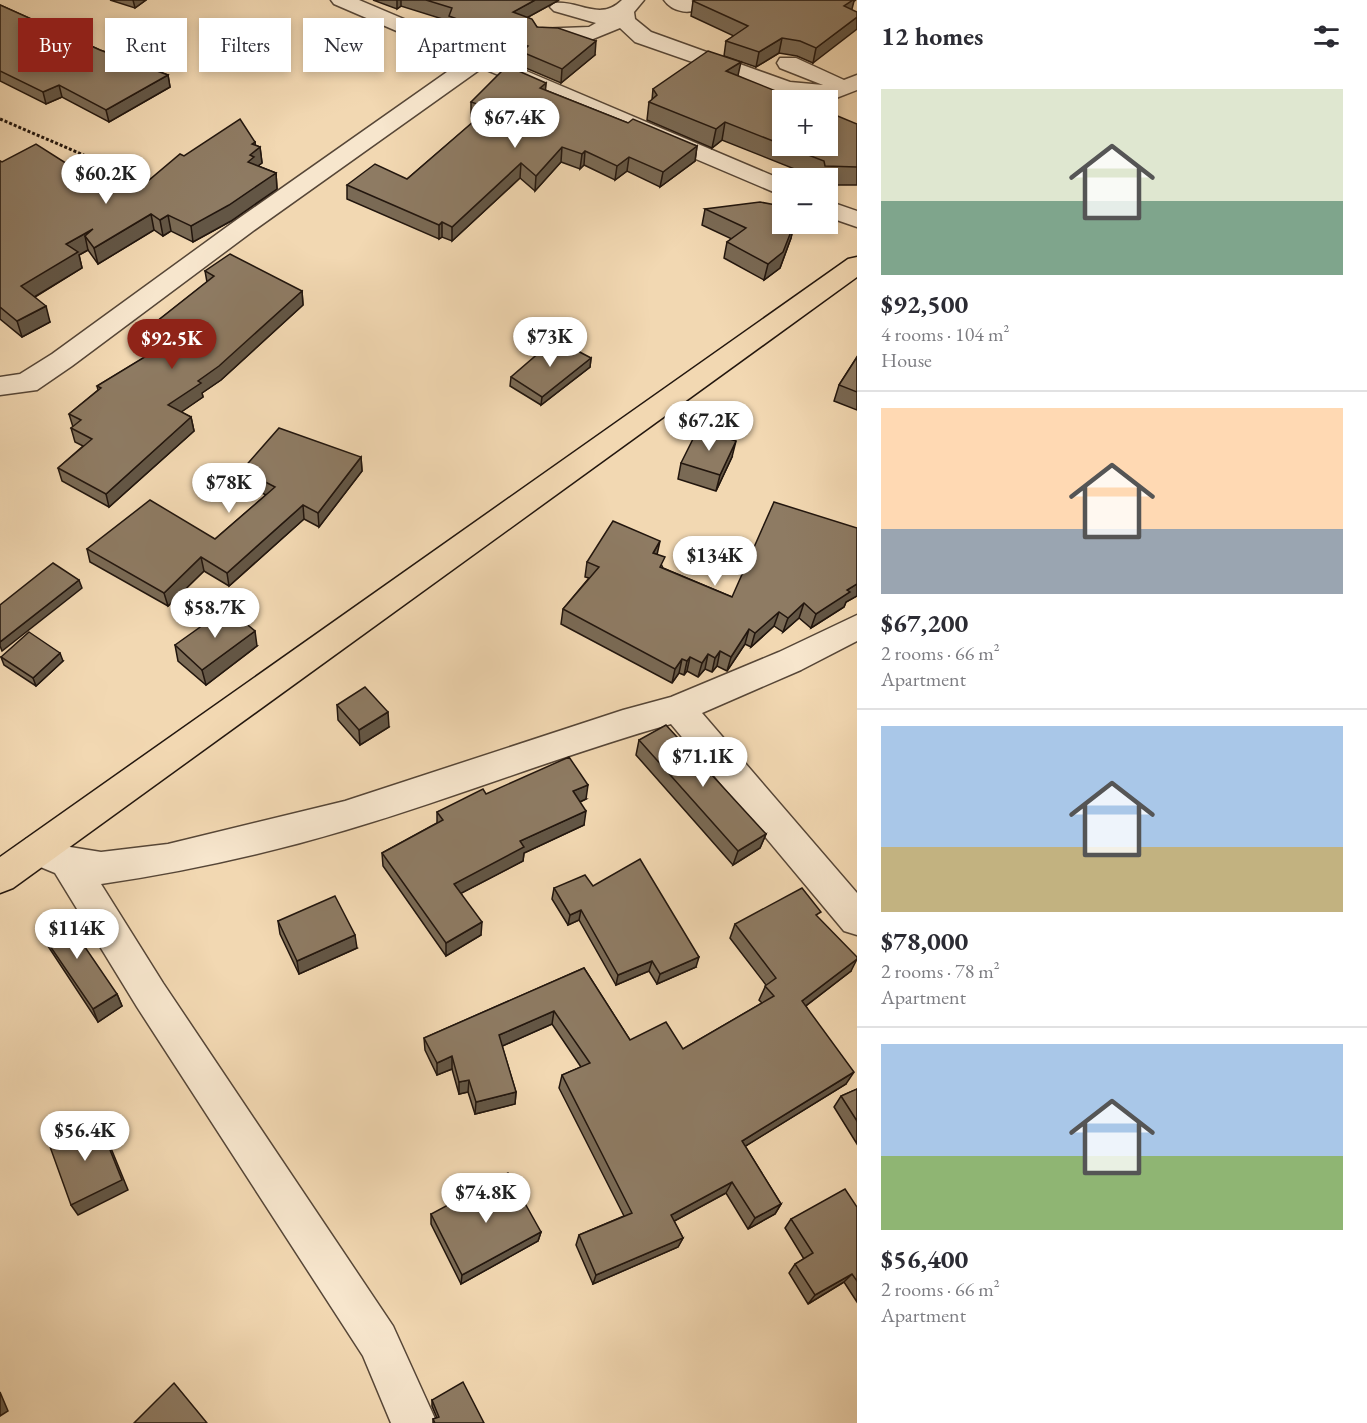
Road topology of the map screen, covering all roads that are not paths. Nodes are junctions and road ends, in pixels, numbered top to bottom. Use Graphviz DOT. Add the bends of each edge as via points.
graph roads {
  1 [pos="341,0"];
  2 [pos="561,7"];
  3 [pos="627,11"];
  4 [pos="396,24"];
  5 [pos="544,34"];
  6 [pos="643,37"];
  7 [pos="624,51"];
  8 [pos="788,63"];
  9 [pos="723,67"];
  10 [pos="463,72"];
  11 [pos="508,72"];
  12 [pos="699,81"];
  13 [pos="842,92"];
  14 [pos="772,184"];
  15 [pos="838,212"];
  16 [pos="857,220"];
  17 [pos="857,265"];
  18 [pos="0,386"];
  19 [pos="857,627"];
  20 [pos="678,709"];
  21 [pos="53,856"];
  22 [pos="0,877"];
  23 [pos="857,919"];
  24 [pos="414,1423"];
  1 -- 4 [label="street"];
  2 -- 3 [label="street" via="596,17"];
  3 -- 5 [label="street" via="593,33"];
  3 -- 6 [label="street"];
  6 -- 7 [label="street"];
  6 -- 9 [label="street"];
  8 -- 13 [label="street"];
  9 -- 12 [label="street"];
  9 -- 13 [label="street" via="787,88"];
  10 -- 18 [label="street" via="62,360 27,383"];
  11 -- 14 [label="street"];
  15 -- 16 [label="street"];
  17 -- 21 [label="main road"];
  19 -- 20 [label="street" via="790,662"];
  20 -- 21 [label="street" via="345,816 168,859 101,868"];
  20 -- 23 [label="street"];
  21 -- 22 [label="main road"];
  21 -- 24 [label="street" via="150,995 378,1341"];
}
